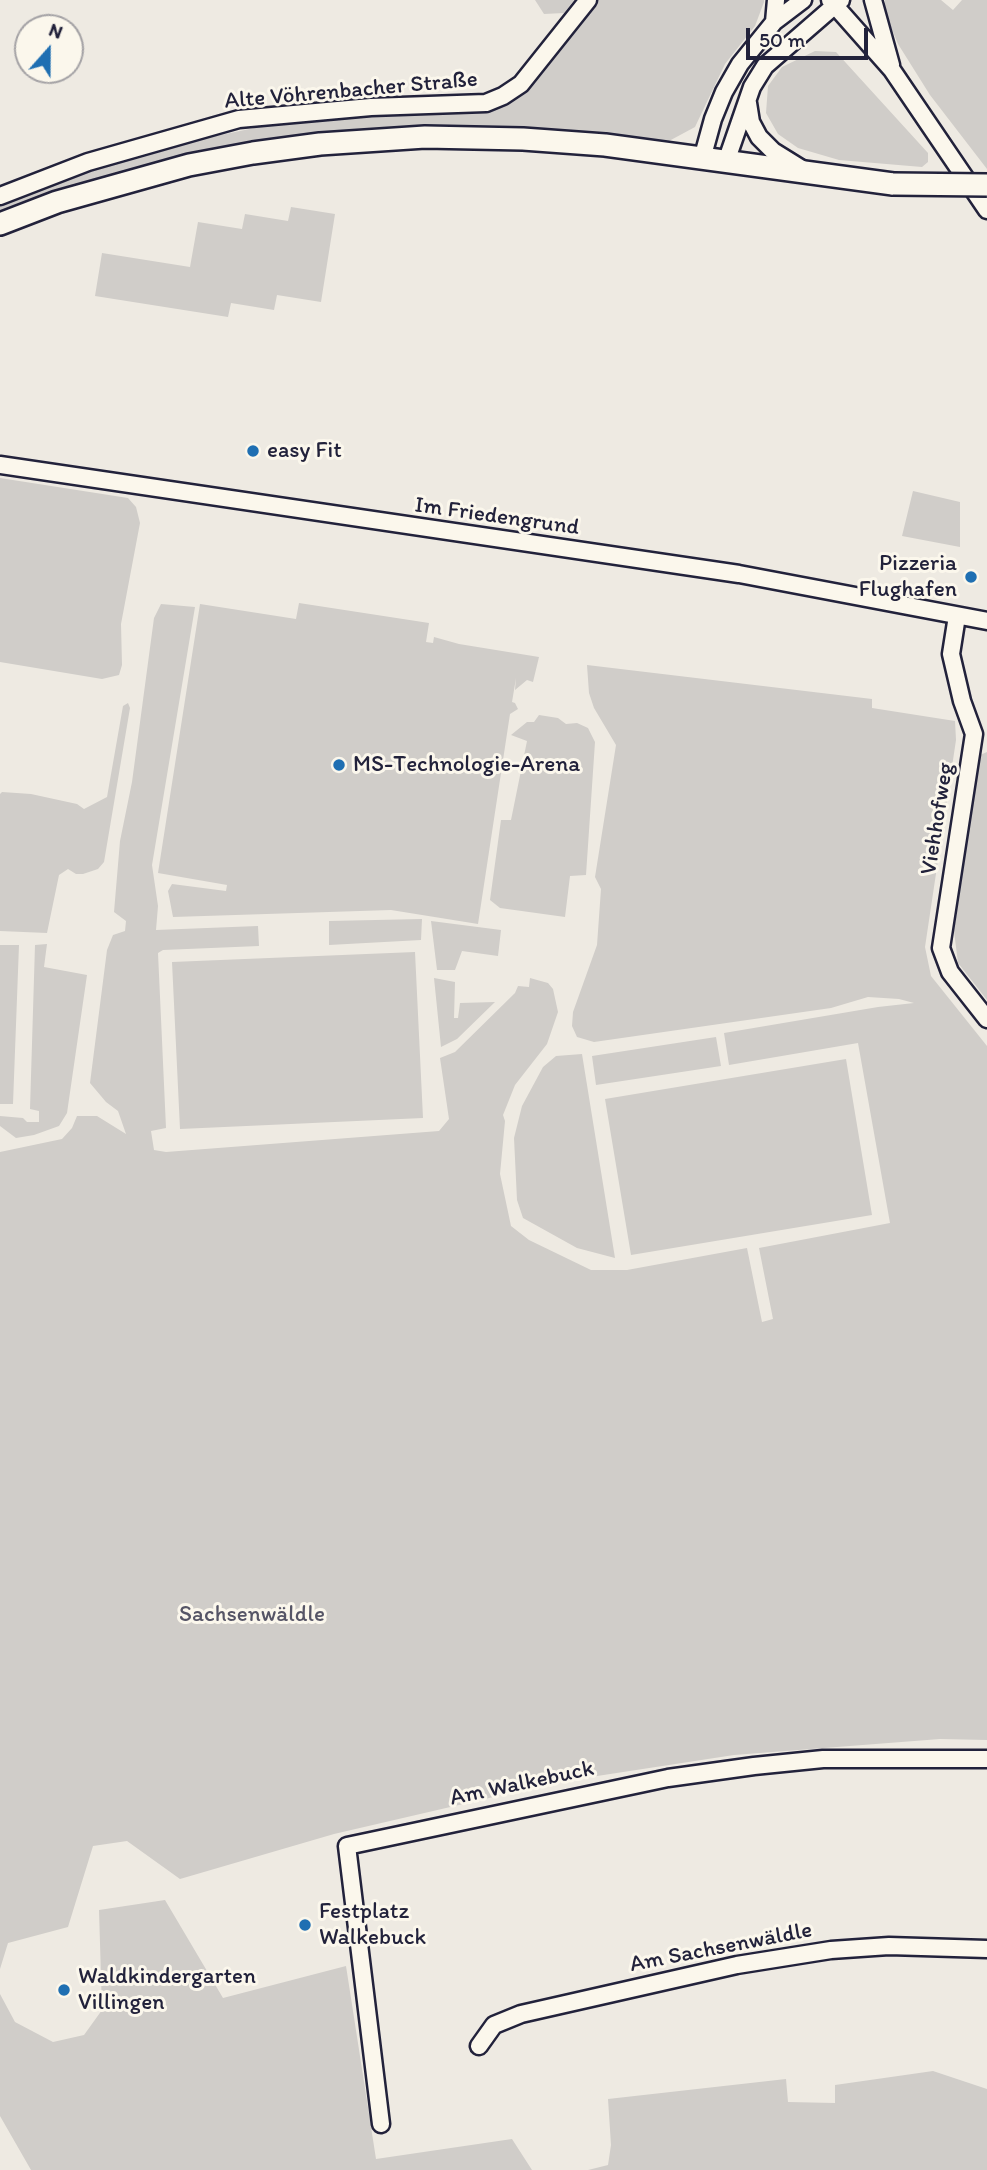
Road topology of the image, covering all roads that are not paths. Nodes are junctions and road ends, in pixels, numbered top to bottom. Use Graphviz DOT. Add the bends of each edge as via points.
graph roads {
  1 [pos="588,0"];
  2 [pos="776,0"];
  3 [pos="803,0"];
  4 [pos="873,0"];
  5 [pos="835,2"];
  6 [pos="774,22"];
  7 [pos="892,70"];
  8 [pos="748,103"];
  9 [pos="702,159"];
  10 [pos="726,162"];
  11 [pos="807,173"];
  12 [pos="987,185"];
  13 [pos="0,196"];
  14 [pos="987,210"];
  15 [pos="0,224"];
  16 [pos="0,465"];
  17 [pos="957,616"];
  18 [pos="987,621"];
  19 [pos="987,1019"];
  20 [pos="987,1759"];
  21 [pos="987,1949"];
  22 [pos="479,2046"];
  23 [pos="381,2124"];
  1 -- 13 [label="street, Alte Vöhrenbacher Straße" via="521,84 486,103 239,119 88,162"];
  2 -- 6 [label="street"];
  3 -- 6 [label="street"];
  4 -- 7 [label="street"];
  5 -- 7 [label="street"];
  5 -- 8 [label="street" via="765,66"];
  6 -- 9 [label="street" via="724,92"];
  7 -- 14 [label="street"];
  8 -- 10 [label="street"];
  8 -- 11 [label="street" via="759,137"];
  9 -- 10 [label="main road"];
  9 -- 15 [label="main road" via="523,139 425,137 320,144 189,165 57,202"];
  10 -- 11 [label="main road"];
  11 -- 12 [label="main road, bridge" via="893,184"];
  16 -- 17 [label="street, Im Friedengrund" via="739,574"];
  17 -- 18 [label="street, Im Friedengrund"];
  17 -- 19 [label="street, Viehhofweg" via="950,654 974,734 941,948 950,972"];
  20 -- 23 [label="street, Am Walkebuck" via="823,1759 741,1767 654,1780 346,1846"];
  21 -- 22 [label="street, Am Sachsenwäldle" via="889,1946 737,1965 521,2014 494,2025"];
}
